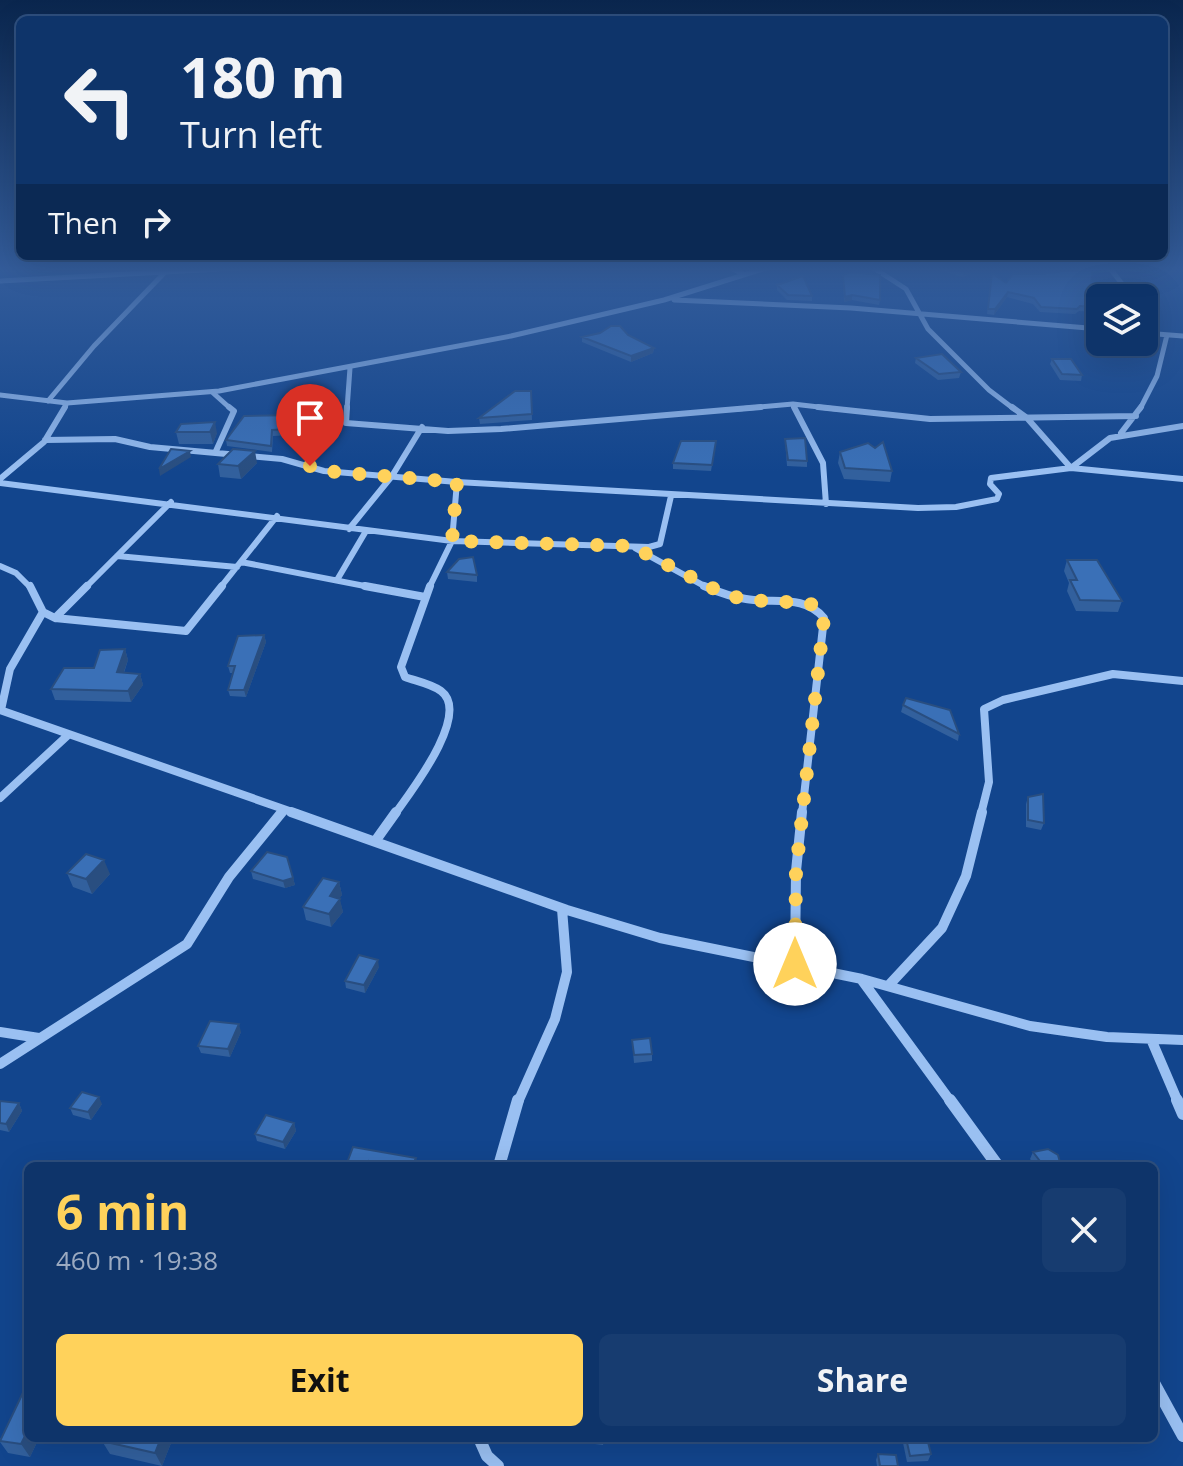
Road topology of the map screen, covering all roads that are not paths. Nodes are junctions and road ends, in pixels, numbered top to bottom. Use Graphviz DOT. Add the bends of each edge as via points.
graph roads {
  1 [pos="104,335"];
  2 [pos="500,335"];
  3 [pos="937,335"];
  4 [pos="1167,335"];
  5 [pos="350,368"];
  6 [pos="212,392"];
  7 [pos="0,395"];
  8 [pos="48,401"];
  9 [pos="67,403"];
  10 [pos="793,404"];
  11 [pos="1136,416"];
  12 [pos="1027,418"];
  13 [pos="1183,426"];
  14 [pos="422,427"];
  15 [pos="1120,433"];
  16 [pos="45,440"];
  17 [pos="216,451"];
  18 [pos="1071,468"];
  19 [pos="392,476"];
  20 [pos="1183,479"];
  21 [pos="0,481"];
  22 [pos="457,482"];
  23 [pos="671,496"];
  24 [pos="171,502"];
  25 [pos="826,504"];
  26 [pos="277,516"];
  27 [pos="349,529"];
  28 [pos="366,531"];
  29 [pos="452,541"];
  30 [pos="631,546"];
  31 [pos="117,556"];
  32 [pos="239,564"];
  33 [pos="0,566"];
  34 [pos="337,580"];
  35 [pos="425,597"];
  36 [pos="43,612"];
  37 [pos="55,618"];
  38 [pos="1183,681"];
  39 [pos="1,710"];
  40 [pos="67,736"];
  41 [pos="0,798"];
  42 [pos="282,812"];
  43 [pos="376,840"];
  44 [pos="562,909"];
  45 [pos="795,964"];
  46 [pos="860,979"];
  47 [pos="889,985"];
  48 [pos="0,1032"];
  49 [pos="40,1038"];
  50 [pos="1151,1039"];
  51 [pos="1183,1040"];
  52 [pos="0,1064"];
  53 [pos="1183,1114"];
  54 [pos="500,1162"];
  55 [pos="995,1162"];
  56 [pos="1158,1390"];
  57 [pos="1183,1436"];
  58 [pos="481,1442"];
  59 [pos="498,1466"];
  1 -- 8 [label="street"];
  2 -- 5 [label="street"];
  3 -- 12 [label="street" via="989,390"];
  4 -- 11 [label="street" via="1160,377"];
  5 -- 6 [label="street"];
  5 -- 14 [label="street" via="346,423"];
  6 -- 9 [label="street"];
  6 -- 17 [label="street" via="234,411"];
  7 -- 8 [label="street"];
  8 -- 9 [label="street"];
  9 -- 16 [label="street"];
  10 -- 12 [label="street" via="930,419"];
  10 -- 14 [label="street" via="541,428"];
  10 -- 25 [label="street" via="823,463"];
  11 -- 12 [label="street"];
  11 -- 15 [label="street"];
  12 -- 18 [label="street"];
  13 -- 15 [label="street"];
  14 -- 19 [label="street"];
  15 -- 18 [label="street" via="1099,440"];
  16 -- 17 [label="street" via="115,439"];
  16 -- 21 [label="street"];
  17 -- 19 [label="street" via="282,459 324,471"];
  18 -- 20 [label="street"];
  18 -- 25 [label="street" via="991,478 997,499 956,507"];
  19 -- 22 [label="street"];
  19 -- 27 [label="street"];
  21 -- 24 [label="street"];
  22 -- 23 [label="street"];
  22 -- 29 [label="street"];
  23 -- 25 [label="street"];
  23 -- 30 [label="street" via="660,544"];
  24 -- 26 [label="street"];
  24 -- 31 [label="street"];
  26 -- 27 [label="street"];
  26 -- 32 [label="street"];
  27 -- 28 [label="street"];
  28 -- 29 [label="street"];
  28 -- 34 [label="street"];
  29 -- 30 [label="street"];
  29 -- 35 [label="street"];
  30 -- 45 [label="street" via="724,594 809,603 824,618 796,871"];
  31 -- 32 [label="street"];
  31 -- 37 [label="street"];
  32 -- 34 [label="street"];
  32 -- 37 [label="street" via="186,631"];
  33 -- 36 [label="street" via="29,584"];
  34 -- 35 [label="street"];
  35 -- 43 [label="street" via="401,667 405,677 446,697 443,738 438,754"];
  36 -- 37 [label="street"];
  36 -- 39 [label="street" via="10,669"];
  38 -- 47 [label="street" via="1113,674 984,709 989,782 966,876 942,928"];
  39 -- 40 [label="street"];
  40 -- 41 [label="street"];
  40 -- 42 [label="street"];
  42 -- 43 [label="street"];
  42 -- 49 [label="street" via="229,877 187,944"];
  43 -- 44 [label="street"];
  44 -- 45 [label="street" via="692,945"];
  44 -- 54 [label="street" via="567,972 555,1019 514,1110"];
  45 -- 46 [label="street"];
  46 -- 47 [label="street"];
  46 -- 55 [label="street"];
  47 -- 50 [label="street" via="1039,1027"];
  48 -- 49 [label="street"];
  49 -- 52 [label="street"];
  50 -- 51 [label="street"];
  50 -- 53 [label="street"];
  56 -- 57 [label="street"];
  58 -- 59 [label="street"];
}
